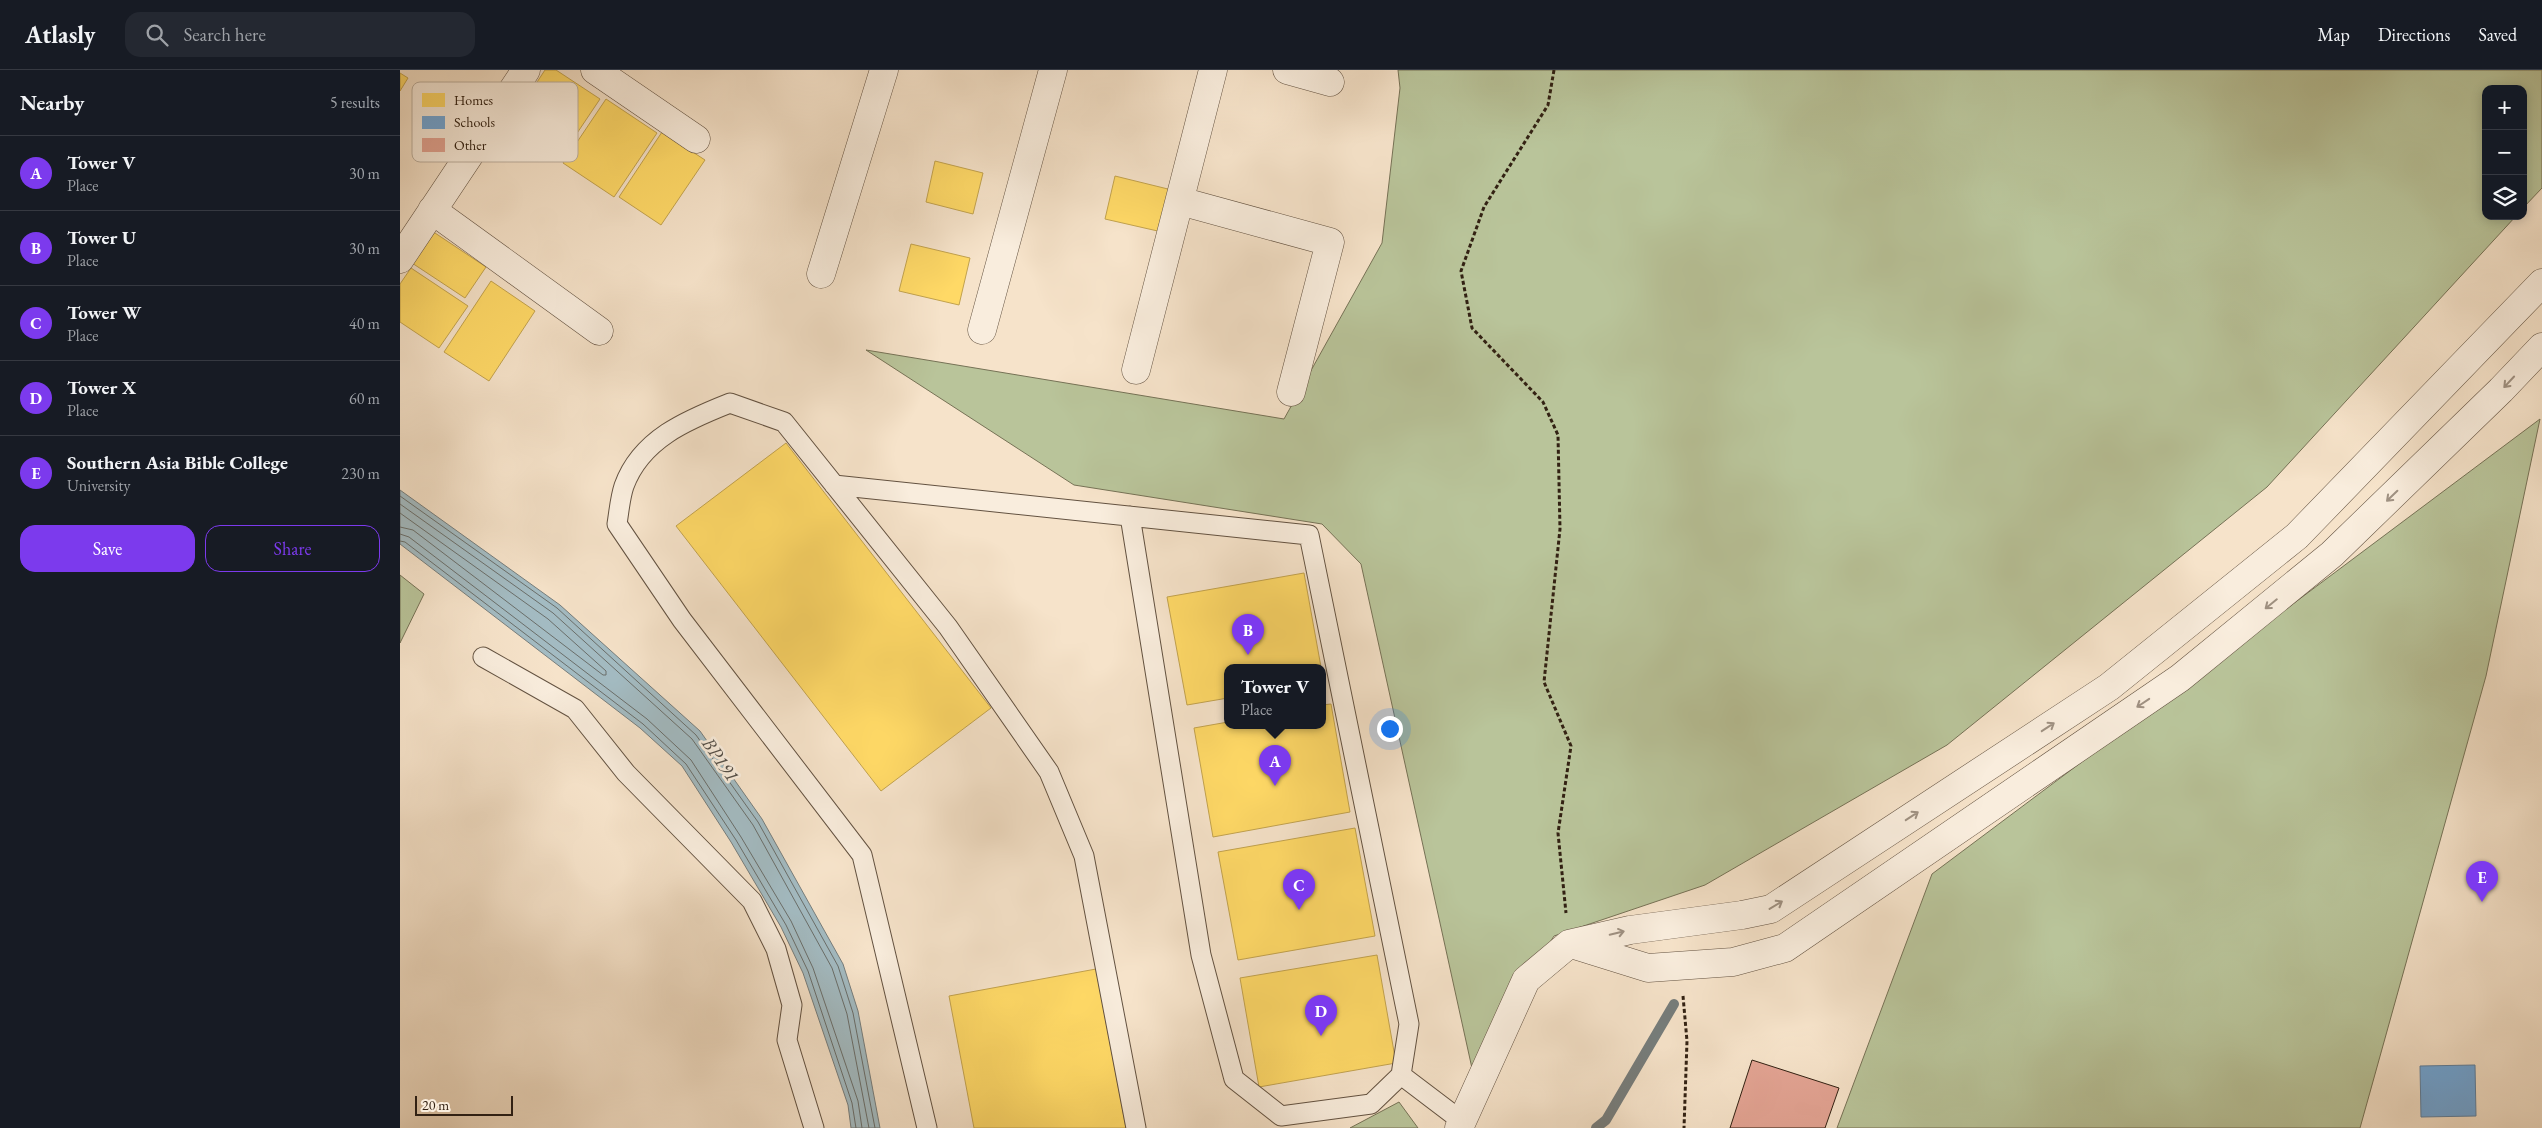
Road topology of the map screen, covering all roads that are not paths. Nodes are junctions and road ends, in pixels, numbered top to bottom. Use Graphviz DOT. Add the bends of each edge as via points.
graph roads {
  1 [pos="526,70"];
  2 [pos="595,70"];
  3 [pos="884,70"];
  4 [pos="1053,70"];
  5 [pos="1213,70"];
  6 [pos="1287,70"];
  7 [pos="518,82"];
  8 [pos="1330,82"];
  9 [pos="696,138"];
  10 [pos="464,162"];
  11 [pos="1180,201"];
  12 [pos="432,210"];
  13 [pos="400,259"];
  14 [pos="821,274"];
  15 [pos="2542,283"];
  16 [pos="982,330"];
  17 [pos="598,331"];
  18 [pos="2542,347"];
  19 [pos="1136,370"];
  20 [pos="1291,392"];
  21 [pos="834,485"];
  22 [pos="1130,516"];
  23 [pos="483,657"];
  24 [pos="1569,944"];
  25 [pos="1401,1076"];
  26 [pos="1461,1125"];
  27 [pos="814,1128"];
  28 [pos="927,1128"];
  29 [pos="1136,1128"];
  1 -- 7 [label="street"];
  2 -- 9 [label="street"];
  3 -- 14 [label="street"];
  4 -- 16 [label="street"];
  5 -- 11 [label="street"];
  6 -- 8 [label="street"];
  10 -- 12 [label="street"];
  11 -- 19 [label="street"];
  11 -- 20 [label="street" via="1330,242"];
  12 -- 13 [label="street"];
  12 -- 17 [label="street"];
  24 -- 15 [label="street, one-way" via="1630,930 1771,909 2109,687 2298,536"];
  18 -- 24 [label="street, one-way" via="2332,554 2180,678 1785,948 1733,962 1648,968"];
  21 -- 22 [label="lane"];
  21 -- 28 [label="lane" via="784,422 730,403 684,422 645,450 624,486 617,524 682,620 862,855"];
  21 -- 29 [label="lane" via="948,627 1049,772 1084,856"];
  22 -- 25 [label="lane" via="1309,535 1409,1024"];
  22 -- 25 [label="lane" via="1201,955 1234,1079 1281,1116 1371,1104"];
  23 -- 27 [label="lane" via="575,709 626,773 752,901 776,949 792,1005 787,1040"];
  24 -- 26 [label="street" via="1526,980"];
  25 -- 26 [label="lane"];
}
